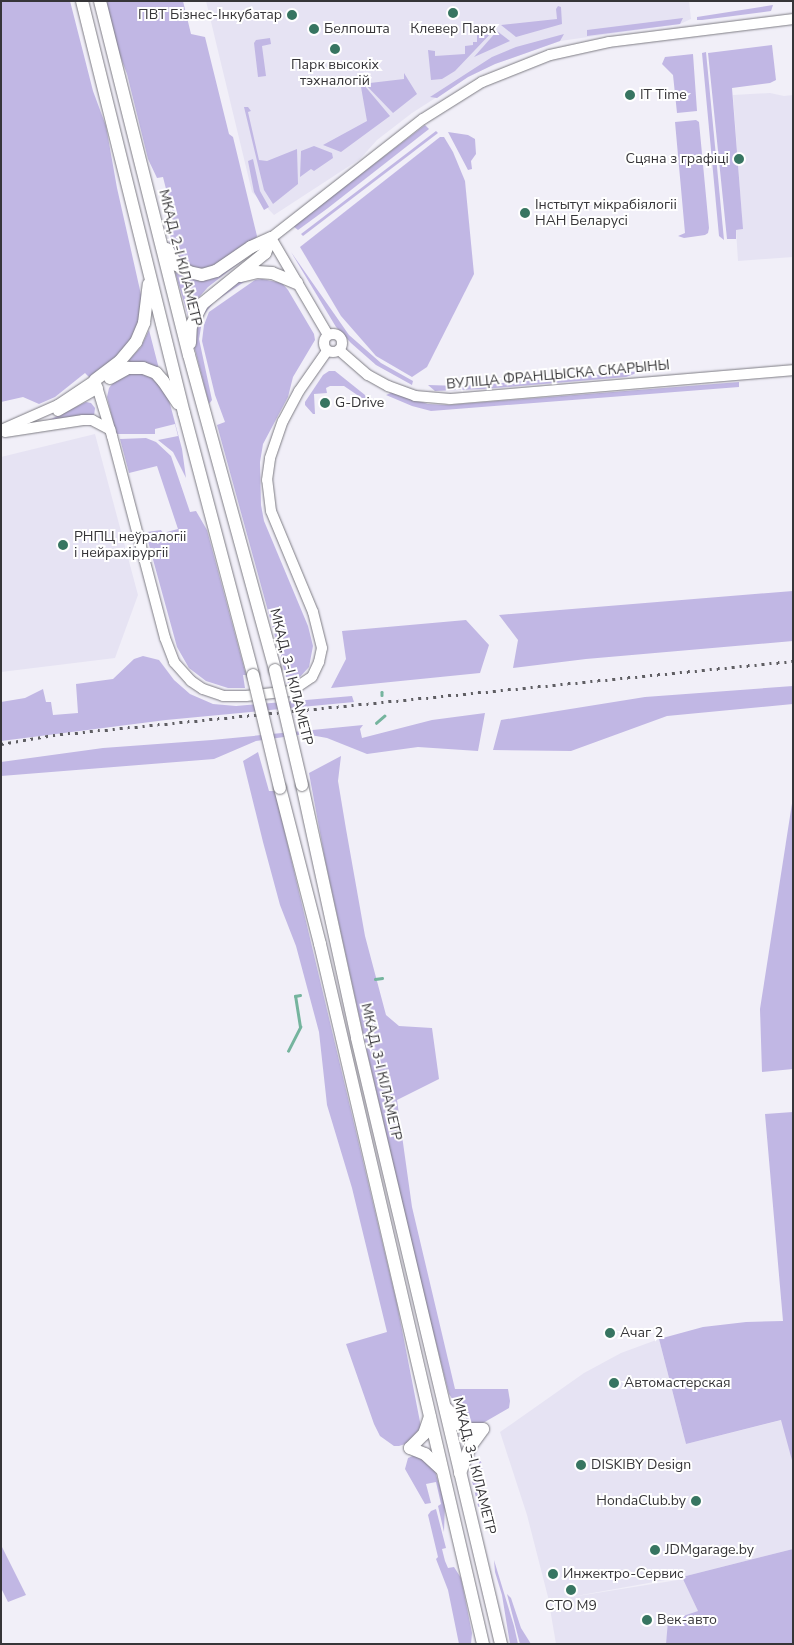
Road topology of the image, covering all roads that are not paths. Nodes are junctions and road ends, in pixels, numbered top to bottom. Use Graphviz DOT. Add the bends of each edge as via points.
graph roads {
  1 [pos="82,1"];
  2 [pos="100,1"];
  3 [pos="793,18"];
  4 [pos="157,227"];
  5 [pos="271,238"];
  6 [pos="150,276"];
  7 [pos="234,278"];
  8 [pos="297,284"];
  9 [pos="328,335"];
  10 [pos="339,350"];
  11 [pos="327,351"];
  12 [pos="189,355"];
  13 [pos="793,370"];
  14 [pos="97,384"];
  15 [pos="184,413"];
  16 [pos="110,430"];
  17 [pos="1,431"];
  18 [pos="234,522"];
  19 [pos="444,1404"];
  20 [pos="430,1416"];
  21 [pos="443,1472"];
  22 [pos="460,1473"];
  23 [pos="482,1638"];
  24 [pos="501,1644"];
  1 -- 6 [label="highway"];
  2 -- 4 [label="highway, МКАД, 2-І КІЛАМЕТР"];
  3 -- 5 [label="main road" via="584,47 550,54 505,72 460,94 423,119"];
  4 -- 5 [label="highway" via="177,265 202,275 216,271 251,247"];
  4 -- 12 [label="highway, МКАД, 2-І КІЛАМЕТР"];
  5 -- 7 [label="highway" via="265,253"];
  5 -- 8 [label="main road"];
  6 -- 14 [label="highway" via="141,332 130,350"];
  6 -- 15 [label="highway"];
  7 -- 8 [label="highway" via="257,272 278,275"];
  7 -- 12 [label="highway" via="212,294 197,311 191,326"];
  8 -- 9 [label="main road"];
  9 -- 10 [label="main road" via="337,335 341,339"];
  9 -- 11 [label="main road" via="323,344"];
  10 -- 11 [label="main road"];
  10 -- 13 [label="main road, ВУЛІЦА ФРАНЦЫСКА СКАРЫНЫ" via="368,376 415,396 434,398 469,398"];
  11 -- 16 [label="main road" via="283,420 270,458 267,480 271,511 313,612 322,648 312,677 290,692 223,696 191,682 174,662"];
  12 -- 18 [label="highway, МКАД, 2-І КІЛАМЕТР"];
  14 -- 15 [label="highway" via="121,370 143,368 164,381"];
  14 -- 16 [label="main road"];
  14 -- 17 [label="main road"];
  15 -- 20 [label="highway, bridge" via="216,526 320,944"];
  16 -- 17 [label="main road" via="92,420 83,420"];
  18 -- 19 [label="highway, МКАД, 3-І КІЛАМЕТР, bridge" via="275,670 357,1038"];
  19 -- 22 [label="highway, МКАД, 3-І КІЛАМЕТР"];
  19 -- 22 [label="highway" via="460,1425 483,1430 470,1447"];
  20 -- 21 [label="highway"];
  20 -- 21 [label="highway" via="424,1434 410,1448 426,1454"];
  21 -- 23 [label="highway"];
  22 -- 24 [label="highway, МКАД, 3-І КІЛАМЕТР"];
}
